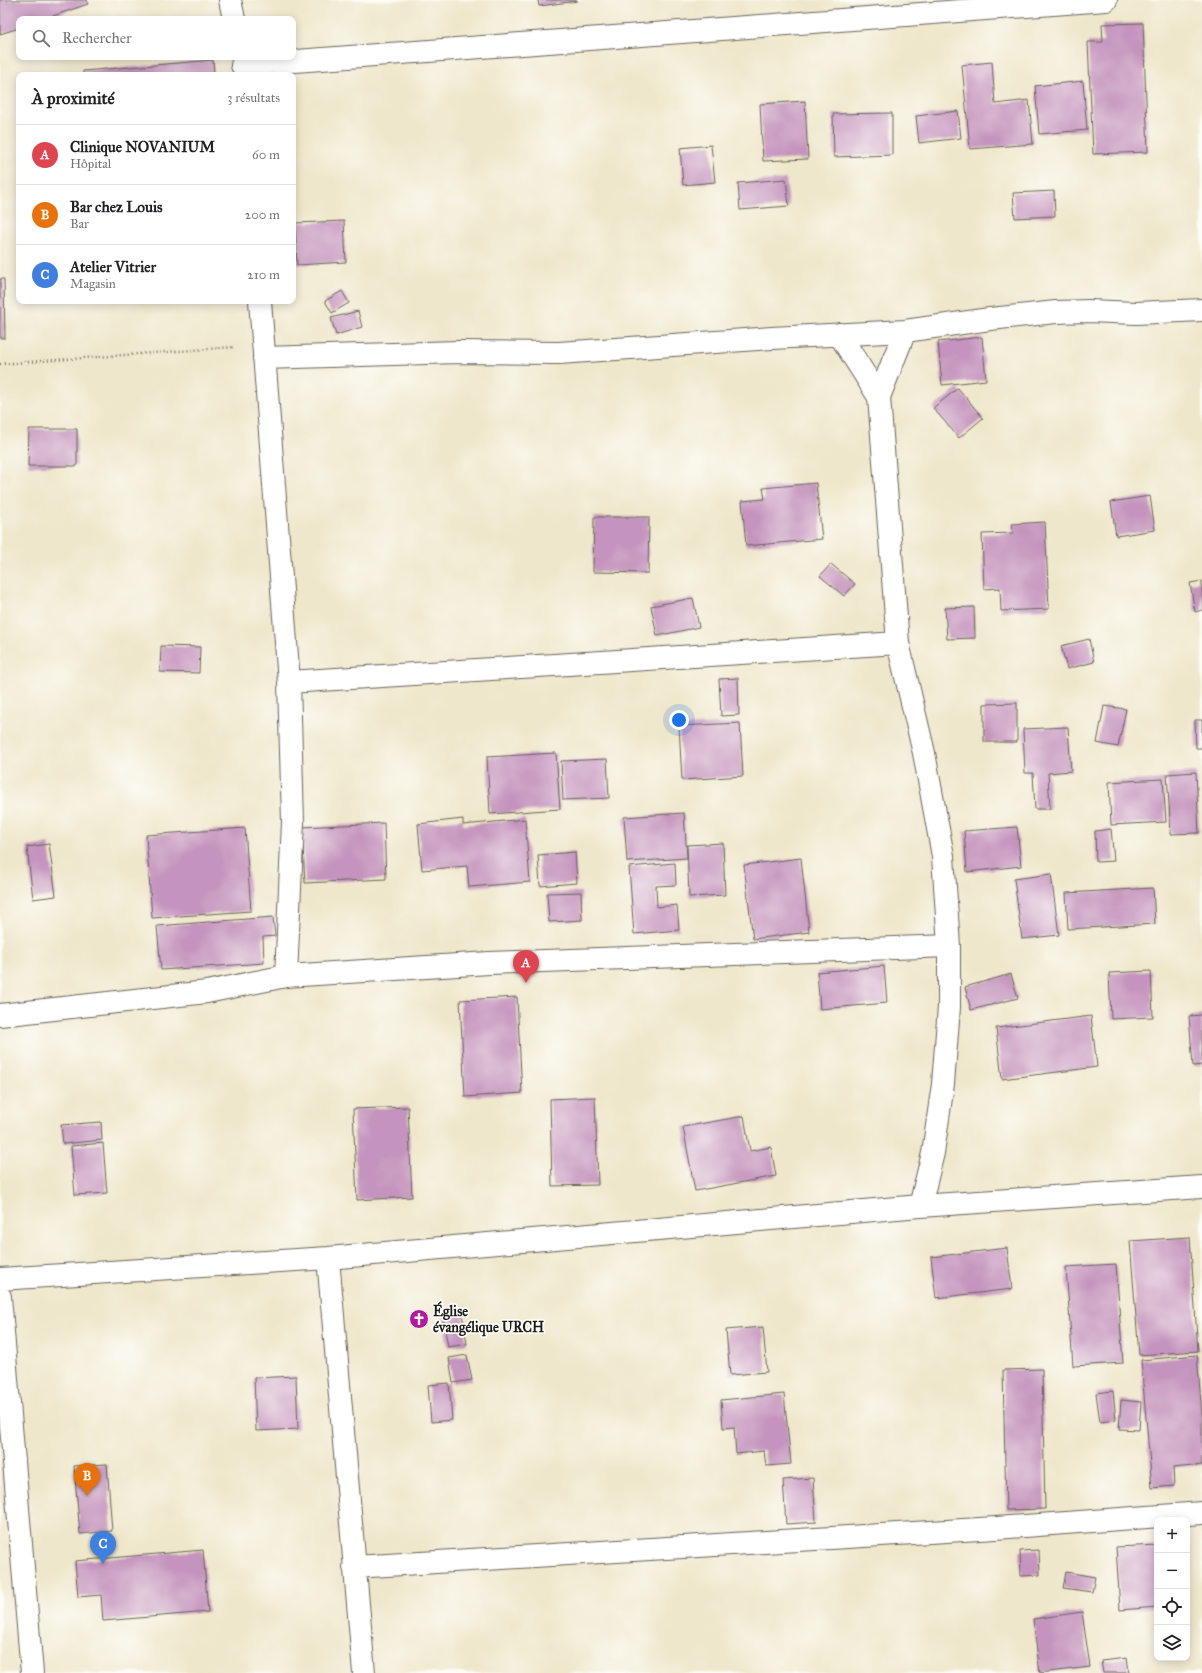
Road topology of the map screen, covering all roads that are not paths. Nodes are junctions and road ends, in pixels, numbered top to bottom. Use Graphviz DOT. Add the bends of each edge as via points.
graph roads {
  1 [pos="230,0"];
  2 [pos="1106,0"];
  3 [pos="233,16"];
  4 [pos="242,66"];
  5 [pos="260,304"];
  6 [pos="1202,310"];
  7 [pos="905,331"];
  8 [pos="839,334"];
  9 [pos="263,351"];
  10 [pos="879,396"];
  11 [pos="898,644"];
  12 [pos="289,682"];
  13 [pos="949,946"];
  14 [pos="286,976"];
  15 [pos="0,1015"];
  16 [pos="1202,1187"];
  17 [pos="920,1206"];
  18 [pos="328,1258"];
  19 [pos="0,1279"];
  20 [pos="0,1297"];
  21 [pos="1202,1513"];
  22 [pos="354,1567"];
  23 [pos="32,1673"];
  24 [pos="364,1673"];
  1 -- 3 [label="street"];
  2 -- 4 [label="street"];
  5 -- 9 [label="street"];
  6 -- 7 [label="street" via="1136,313 1089,310 1056,312"];
  7 -- 8 [label="street"];
  7 -- 10 [label="street"];
  8 -- 9 [label="street" via="559,353"];
  8 -- 10 [label="street"];
  9 -- 12 [label="street"];
  10 -- 11 [label="street"];
  11 -- 12 [label="street"];
  11 -- 13 [label="street" via="924,753 942,856"];
  12 -- 14 [label="street" via="293,822"];
  13 -- 14 [label="street" via="489,963"];
  13 -- 17 [label="street" via="949,1007 943,1084 933,1153"];
  14 -- 15 [label="street" via="207,992"];
  16 -- 17 [label="street"];
  17 -- 18 [label="street"];
  18 -- 19 [label="street"];
  18 -- 22 [label="street"];
  20 -- 23 [label="street"];
  21 -- 22 [label="street"];
  22 -- 24 [label="street"];
}
